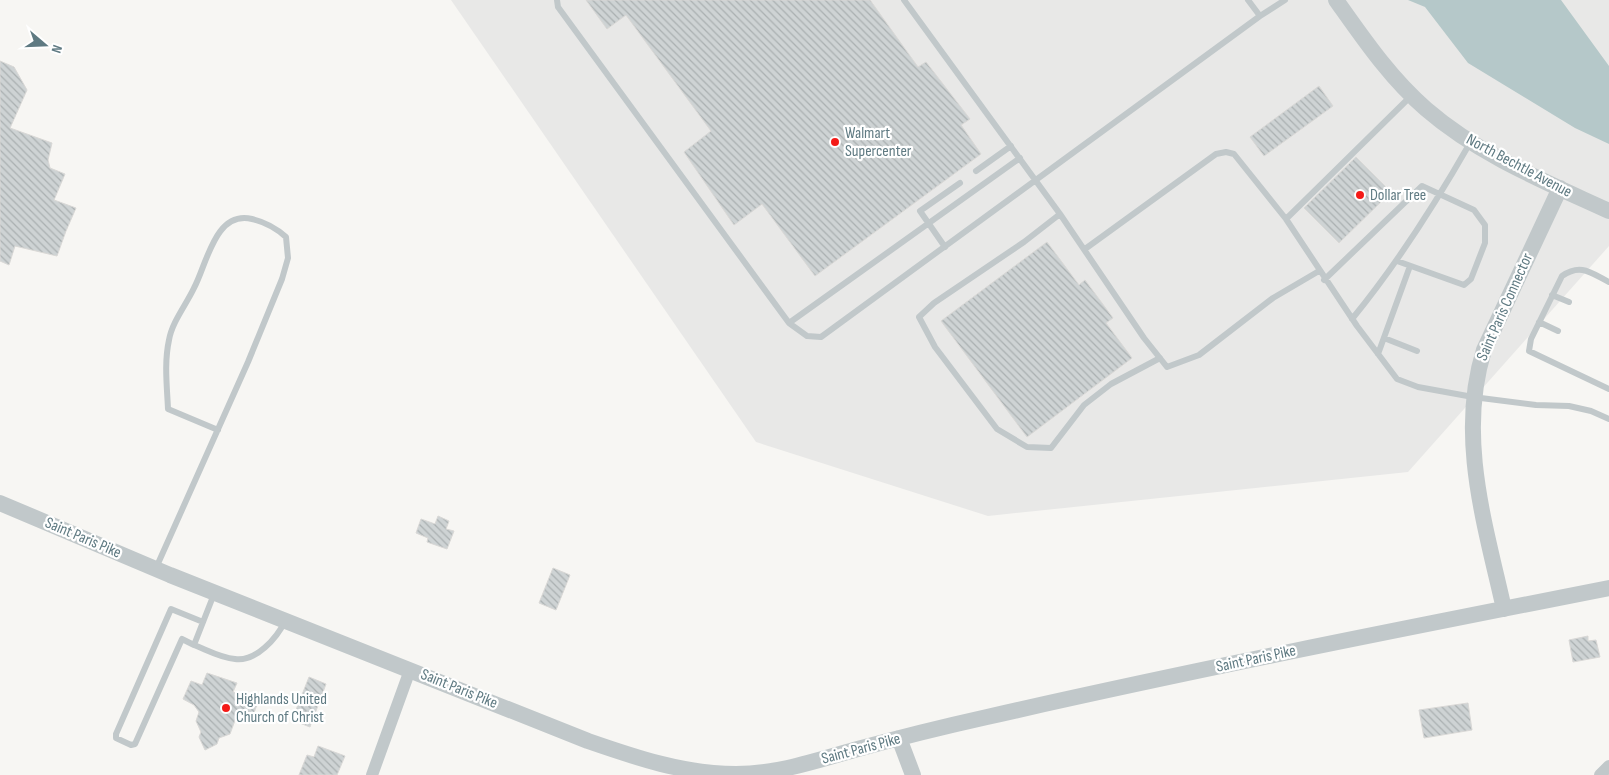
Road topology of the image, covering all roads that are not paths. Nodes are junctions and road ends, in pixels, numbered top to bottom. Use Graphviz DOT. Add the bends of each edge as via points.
graph roads {
  1 [pos="557,0"];
  2 [pos="904,0"];
  3 [pos="1248,0"];
  4 [pos="1285,0"];
  5 [pos="1336,0"];
  6 [pos="1260,16"];
  7 [pos="1412,95"];
  8 [pos="1470,142"];
  9 [pos="1011,146"];
  10 [pos="1020,158"];
  11 [pos="976,171"];
  12 [pos="1036,180"];
  13 [pos="960,183"];
  14 [pos="1560,188"];
  15 [pos="1440,195"];
  16 [pos="1609,211"];
  17 [pos="1060,214"];
  18 [pos="1286,219"];
  19 [pos="928,223"];
  20 [pos="945,247"];
  21 [pos="1084,249"];
  22 [pos="1396,261"];
  23 [pos="1410,266"];
  24 [pos="1319,271"];
  25 [pos="1324,280"];
  26 [pos="1609,282"];
  27 [pos="1552,295"];
  28 [pos="1569,302"];
  29 [pos="1352,319"];
  30 [pos="1539,322"];
  31 [pos="789,323"];
  32 [pos="1558,331"];
  33 [pos="1384,338"];
  34 [pos="1417,351"];
  35 [pos="1378,354"];
  36 [pos="1160,358"];
  37 [pos="1609,389"];
  38 [pos="1473,397"];
  39 [pos="1609,419"];
  40 [pos="218,430"];
  41 [pos="0,503"];
  42 [pos="156,569"];
  43 [pos="1609,588"];
  44 [pos="215,593"];
  45 [pos="1504,609"];
  46 [pos="286,620"];
  47 [pos="203,622"];
  48 [pos="194,645"];
  49 [pos="410,670"];
  50 [pos="899,738"];
  51 [pos="1609,766"];
  52 [pos="786,772"];
  53 [pos="372,775"];
  54 [pos="913,775"];
  55 [pos="1600,775"];
  1 -- 31 [label="lane" via="558,7"];
  2 -- 9 [label="lane"];
  3 -- 6 [label="lane"];
  4 -- 6 [label="lane"];
  5 -- 7 [label="street, North Bechtle Avenue" via="1385,66"];
  6 -- 12 [label="lane"];
  7 -- 8 [label="street, North Bechtle Avenue"];
  7 -- 18 [label="lane"];
  8 -- 14 [label="street, North Bechtle Avenue"];
  8 -- 15 [label="lane"];
  9 -- 10 [label="lane"];
  9 -- 11 [label="lane"];
  10 -- 12 [label="lane"];
  10 -- 19 [label="lane"];
  12 -- 17 [label="lane"];
  12 -- 20 [label="lane"];
  13 -- 19 [label="lane" via="920,211"];
  14 -- 16 [label="street, North Bechtle Avenue"];
  14 -- 38 [label="street, Saint Paris Connector" via="1484,350"];
  15 -- 22 [label="lane"];
  15 -- 23 [label="lane" via="1474,210 1485,225 1485,243 1471,279 1464,285"];
  15 -- 25 [label="lane" via="1422,186"];
  17 -- 21 [label="lane"];
  17 -- 36 [label="lane" via="919,317 936,347 997,429 1027,447 1051,448 1084,405 1111,384"];
  18 -- 21 [label="lane" via="1234,154 1226,152 1216,154"];
  18 -- 24 [label="lane"];
  19 -- 20 [label="lane"];
  19 -- 31 [label="lane"];
  20 -- 31 [label="lane" via="821,337 808,336"];
  21 -- 36 [label="lane"];
  22 -- 23 [label="lane"];
  22 -- 29 [label="lane"];
  23 -- 33 [label="lane"];
  24 -- 25 [label="lane"];
  24 -- 36 [label="lane" via="1273,298 1198,355 1168,367"];
  25 -- 29 [label="lane"];
  26 -- 27 [label="lane" via="1582,269 1570,270 1562,276"];
  27 -- 28 [label="lane"];
  27 -- 30 [label="lane"];
  29 -- 35 [label="lane"];
  30 -- 32 [label="lane"];
  30 -- 37 [label="lane" via="1528,351"];
  33 -- 34 [label="lane"];
  33 -- 35 [label="lane"];
  35 -- 38 [label="lane" via="1398,379 1418,387"];
  38 -- 39 [label="lane" via="1569,406"];
  38 -- 45 [label="street, Saint Paris Connector" via="1472,452"];
  40 -- 40 [label="lane" via="288,258 286,237 268,224 243,217 234,219 217,236 169,337 166,356 168,409"];
  40 -- 42 [label="lane"];
  41 -- 42 [label="street, Saint Paris Pike"];
  42 -- 44 [label="street, Saint Paris Pike"];
  43 -- 45 [label="street, Saint Paris Pike"];
  44 -- 46 [label="street, Saint Paris Pike"];
  44 -- 47 [label="lane"];
  45 -- 50 [label="street, Saint Paris Pike" via="1228,665"];
  46 -- 48 [label="lane" via="270,643 244,659 224,657"];
  46 -- 49 [label="street, Saint Paris Pike"];
  47 -- 48 [label="lane"];
  47 -- 48 [label="lane" via="171,609 116,738 135,744 182,639"];
  49 -- 52 [label="street, Saint Paris Pike" via="588,741 669,767 704,773"];
  49 -- 53 [label="street"];
  50 -- 52 [label="street, Saint Paris Pike"];
  50 -- 54 [label="street"];
  51 -- 55 [label="street"];
}
